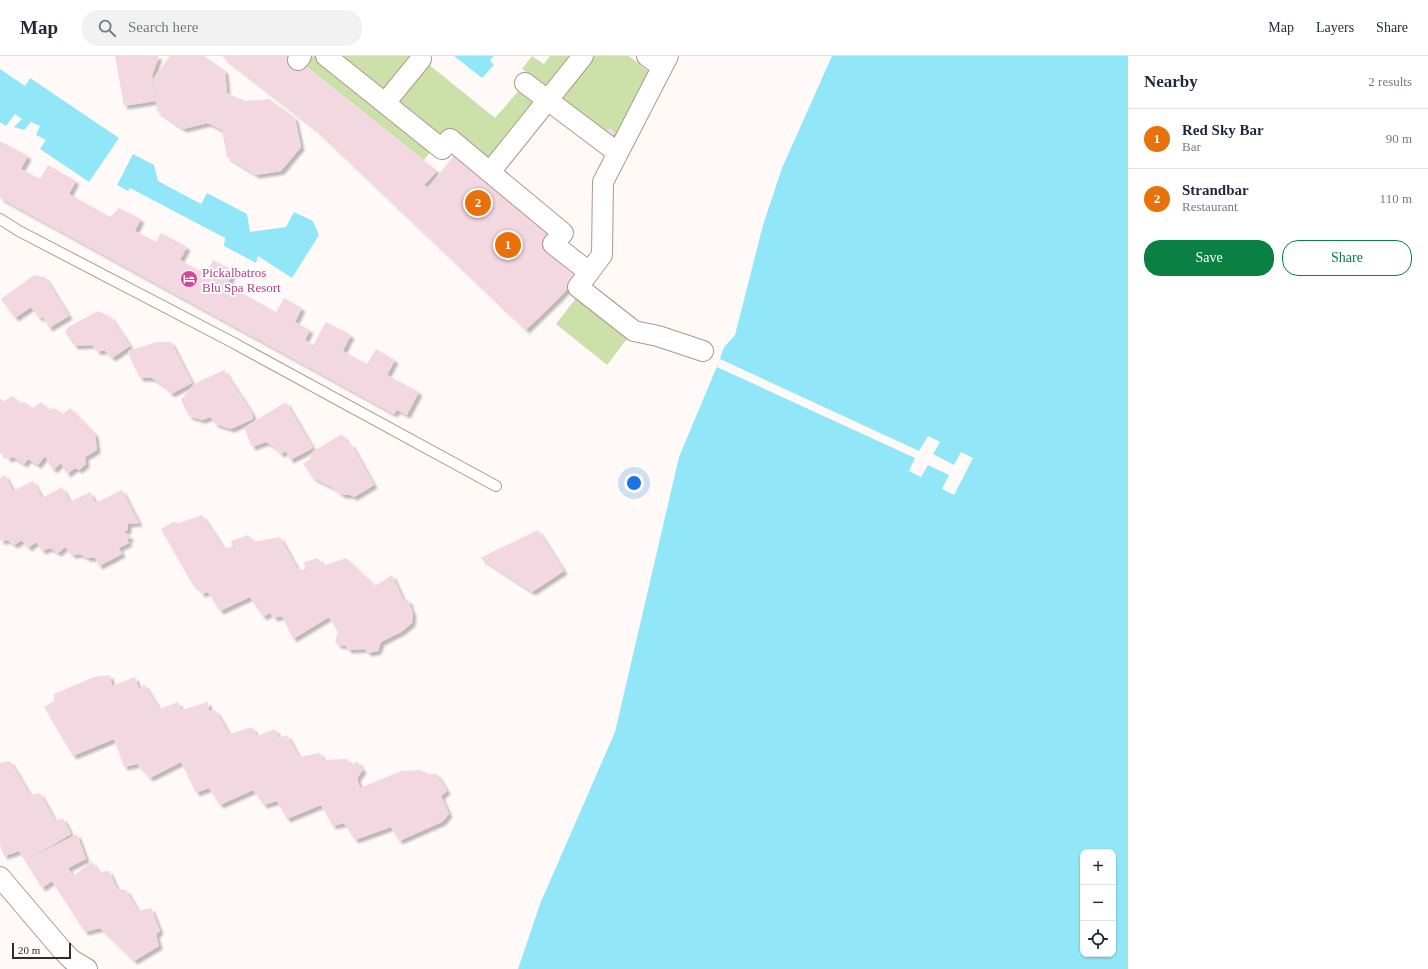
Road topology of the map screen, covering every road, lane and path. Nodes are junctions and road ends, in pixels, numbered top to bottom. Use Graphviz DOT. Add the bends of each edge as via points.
graph roads {
  1 [pos="326,56"];
  2 [pos="583,56"];
  3 [pos="421,59"];
  4 [pos="659,60"];
  5 [pos="525,83"];
  6 [pos="547,100"];
  7 [pos="385,103"];
  8 [pos="618,153"];
  9 [pos="490,172"];
  10 [pos="0,219"];
  11 [pos="589,272"];
  12 [pos="704,351"];
  13 [pos="496,486"];
  14 [pos="0,877"];
  15 [pos="87,969"];
  1 -- 7 [label="street"];
  2 -- 6 [label="street"];
  3 -- 7 [label="street"];
  4 -- 8 [label="street"];
  5 -- 6 [label="street"];
  6 -- 8 [label="street"];
  6 -- 9 [label="street"];
  7 -- 9 [label="street" via="442,149 450,140"];
  8 -- 11 [label="street" via="603,182 602,255"];
  9 -- 11 [label="street" via="563,233 553,244"];
  10 -- 13 [label="lane"];
  11 -- 12 [label="street" via="578,287 634,332 658,336"];
  14 -- 15 [label="street" via="62,950"];
}
